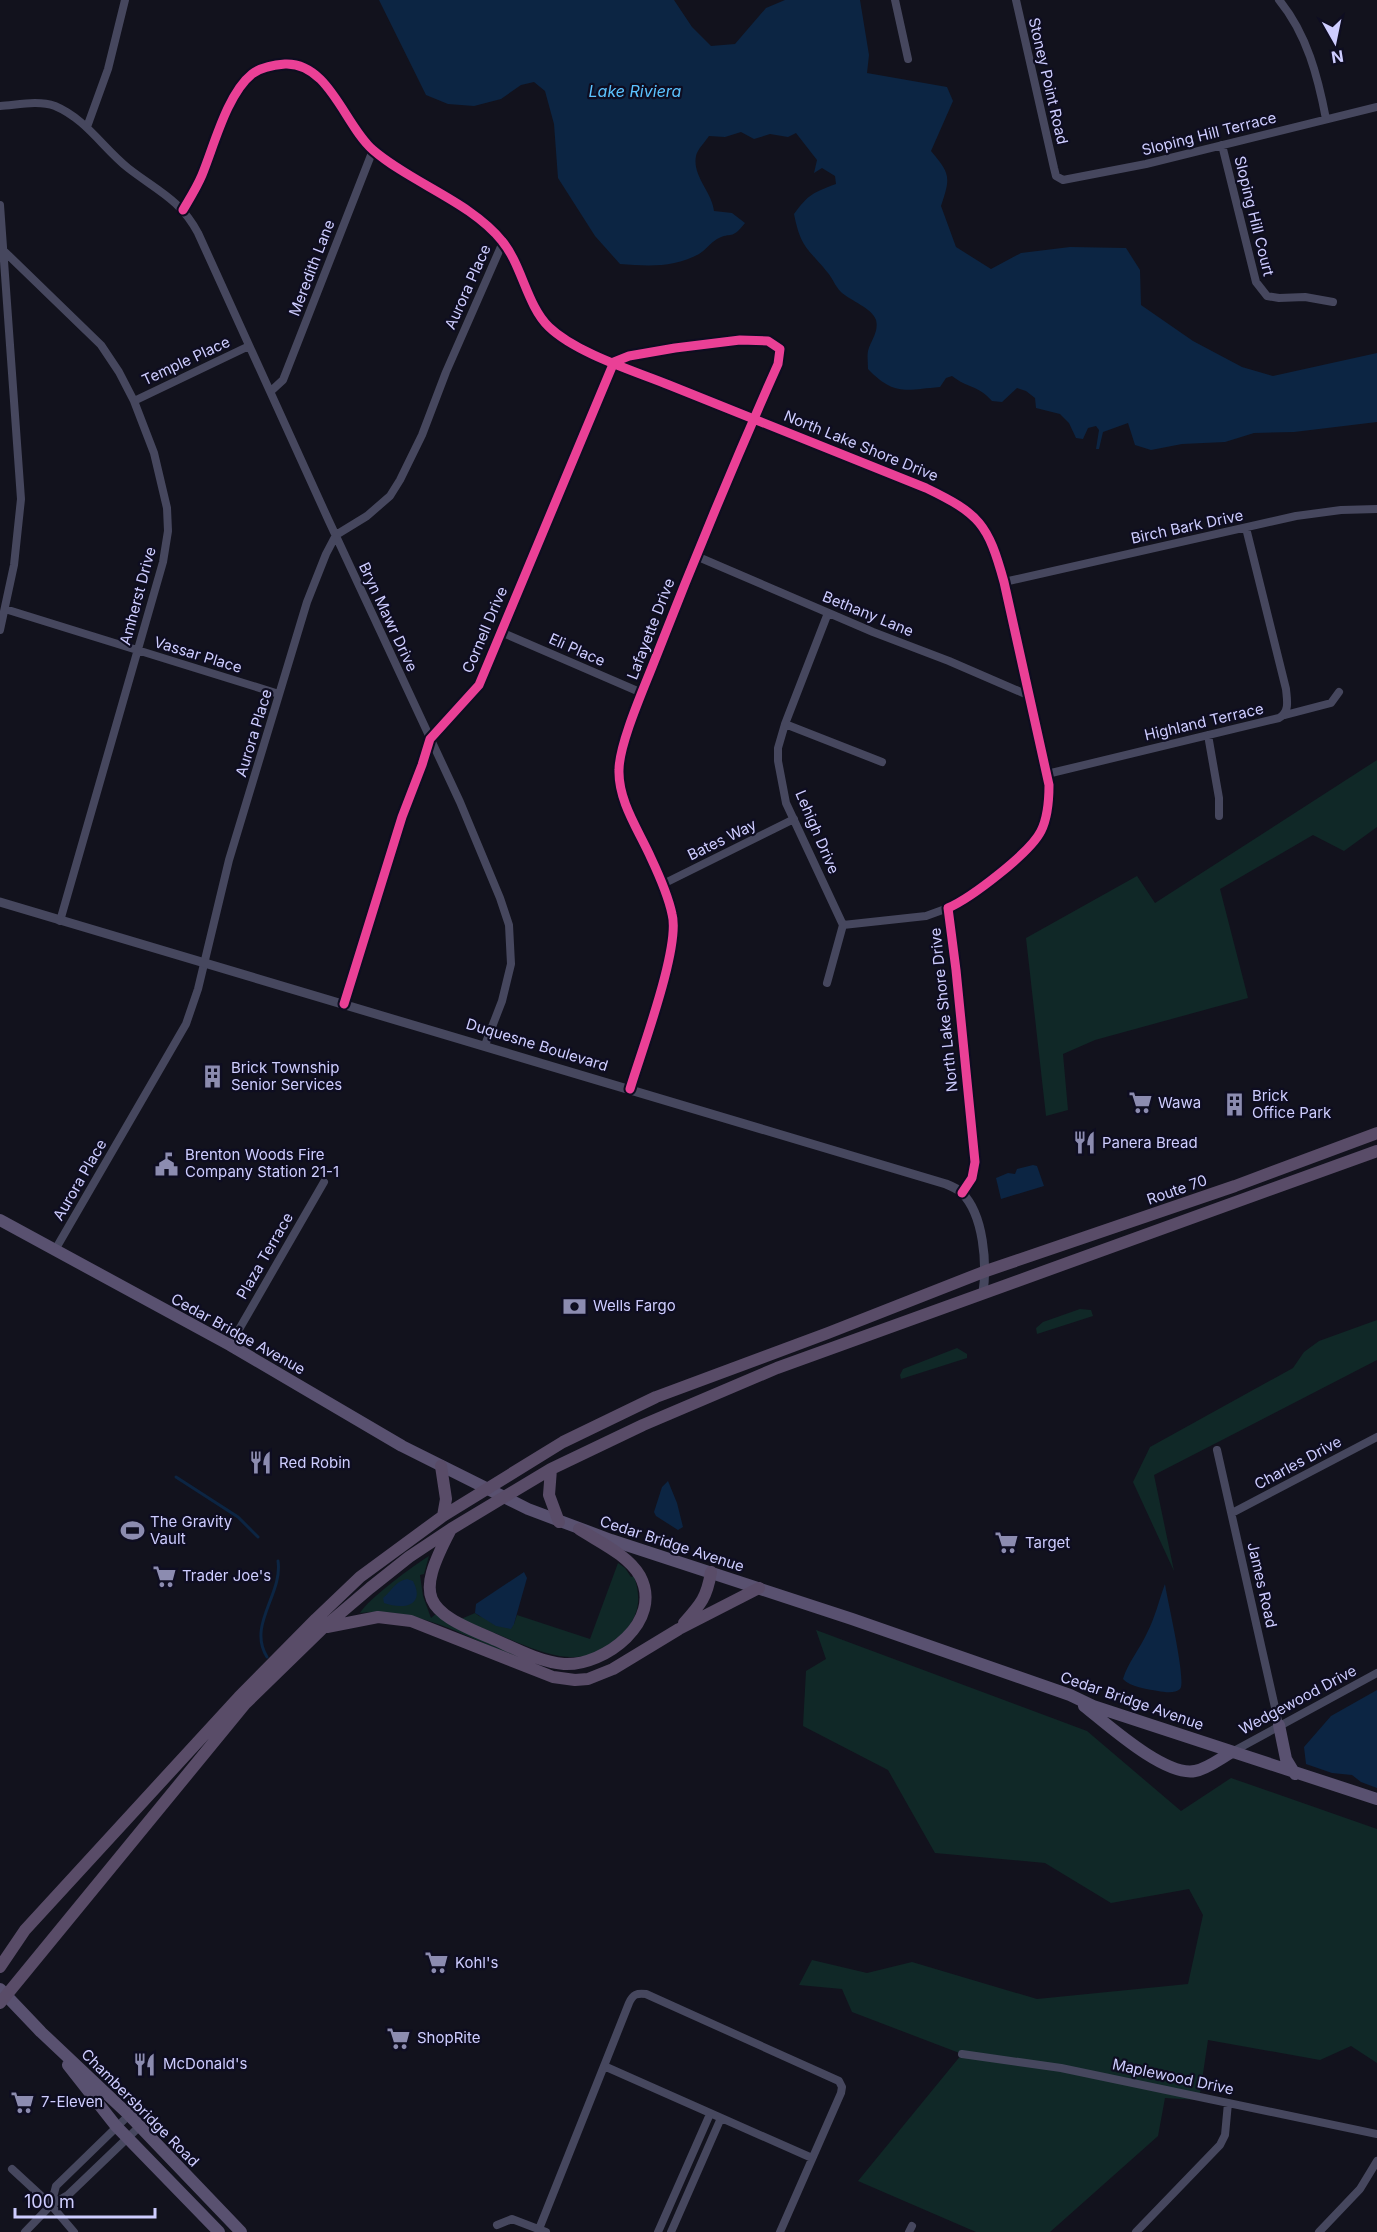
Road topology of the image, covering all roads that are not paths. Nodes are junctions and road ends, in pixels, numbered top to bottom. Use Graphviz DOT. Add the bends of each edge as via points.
graph roads {
  1 [pos="125,0"];
  2 [pos="895,0"];
  3 [pos="1016,0"];
  4 [pos="1279,0"];
  5 [pos="908,59"];
  6 [pos="0,106"];
  7 [pos="1377,107"];
  8 [pos="1326,119"];
  9 [pos="87,127"];
  10 [pos="1222,145"];
  11 [pos="373,150"];
  12 [pos="1054,168"];
  13 [pos="0,205"];
  14 [pos="183,210"];
  15 [pos="503,242"];
  16 [pos="4,250"];
  17 [pos="1333,302"];
  18 [pos="249,346"];
  19 [pos="614,362"];
  20 [pos="271,391"];
  21 [pos="134,400"];
  22 [pos="754,419"];
  23 [pos="1377,509"];
  24 [pos="1246,528"];
  25 [pos="336,535"];
  26 [pos="696,556"];
  27 [pos="1004,582"];
  28 [pos="5,609"];
  29 [pos="828,613"];
  30 [pos="0,630"];
  31 [pos="501,632"];
  32 [pos="137,651"];
  33 [pos="1339,692"];
  34 [pos="642,693"];
  35 [pos="279,694"];
  36 [pos="1030,696"];
  37 [pos="1285,715"];
  38 [pos="785,724"];
  39 [pos="1208,735"];
  40 [pos="430,739"];
  41 [pos="882,762"];
  42 [pos="1047,774"];
  43 [pos="1219,816"];
  44 [pos="794,819"];
  45 [pos="661,885"];
  46 [pos="0,903"];
  47 [pos="948,908"];
  48 [pos="60,921"];
  49 [pos="843,925"];
  50 [pos="204,964"];
  51 [pos="827,983"];
  52 [pos="344,1004"];
  53 [pos="485,1045"];
  54 [pos="630,1089"];
  55 [pos="1377,1133"];
  56 [pos="1377,1151"];
  57 [pos="324,1182"];
  58 [pos="962,1193"];
  59 [pos="0,1220"];
  60 [pos="55,1250"];
  61 [pos="986,1271"];
  62 [pos="983,1293"];
  63 [pos="230,1345"];
  64 [pos="1377,1437"];
  65 [pos="1217,1450"];
  66 [pos="441,1466"];
  67 [pos="551,1469"];
  68 [pos="486,1489"];
  69 [pos="504,1497"];
  70 [pos="1232,1513"];
  71 [pos="443,1516"];
  72 [pos="559,1522"];
  73 [pos="451,1529"];
  74 [pos="579,1529"];
  75 [pos="711,1572"];
  76 [pos="759,1588"];
  77 [pos="323,1628"];
  78 [pos="680,1629"];
  79 [pos="1377,1673"];
  80 [pos="1071,1695"];
  81 [pos="1279,1725"];
  82 [pos="1232,1752"];
  83 [pos="1295,1773"];
  84 [pos="1377,1799"];
  85 [pos="0,1967"];
  86 [pos="2,1996"];
  87 [pos="41,2032"];
  88 [pos="962,2054"];
  89 [pos="603,2066"];
  90 [pos="1228,2103"];
  91 [pos="710,2114"];
  92 [pos="129,2115"];
  93 [pos="720,2118"];
  94 [pos="116,2126"];
  95 [pos="140,2126"];
  96 [pos="1377,2134"];
  97 [pos="128,2138"];
  98 [pos="812,2158"];
  99 [pos="1377,2161"];
  100 [pos="12,2169"];
  101 [pos="51,2205"];
  102 [pos="497,2225"];
  103 [pos="543,2230"];
  104 [pos="25,2232"];
  105 [pos="74,2232"];
  106 [pos="219,2232"];
  107 [pos="241,2232"];
  108 [pos="658,2232"];
  109 [pos="671,2232"];
  110 [pos="780,2232"];
  111 [pos="1136,2232"];
  112 [pos="1319,2232"];
  1 -- 9 [label="street" via="108,69"];
  2 -- 5 [label="street"];
  3 -- 12 [label="street, Stoney Point Road"];
  4 -- 8 [label="street" via="1311,57"];
  6 -- 9 [label="street" via="52,105"];
  7 -- 8 [label="street, Sloping Hill Terrace"];
  8 -- 10 [label="street, Sloping Hill Terrace"];
  9 -- 14 [label="street" via="128,168"];
  10 -- 12 [label="street, Sloping Hill Terrace" via="1063,180 1056,176"];
  10 -- 17 [label="street, Sloping Hill Court" via="1261,291 1279,298"];
  11 -- 14 [label="street, North Lake Shore Drive" via="325,84 311,72 298,65 263,67 245,81 235,97"];
  11 -- 15 [label="street, North Lake Shore Drive" via="483,221"];
  11 -- 20 [label="street, Meredith Lane" via="283,380"];
  13 -- 16 [label="street"];
  14 -- 18 [label="street, Bryn Mawr Drive" via="198,233"];
  15 -- 19 [label="street, North Lake Shore Drive" via="548,326 578,347"];
  15 -- 25 [label="street, Aurora Place" via="400,480 390,496 368,516"];
  16 -- 21 [label="street, Amherst Drive" via="101,345"];
  16 -- 28 [label="street" via="21,499"];
  18 -- 20 [label="street, Bryn Mawr Drive"];
  18 -- 21 [label="street, Temple Place"];
  19 -- 22 [label="street, North Lake Shore Drive"];
  19 -- 22 [label="street, Lafayette Drive" via="675,348 740,340 768,341 777,345 780,354"];
  19 -- 31 [label="street, Cornell Drive"];
  20 -- 25 [label="street, Bryn Mawr Drive"];
  21 -- 32 [label="street, Amherst Drive" via="154,453 167,508 168,531"];
  22 -- 26 [label="street, Lafayette Drive"];
  22 -- 27 [label="street, North Lake Shore Drive" via="956,502 987,531"];
  23 -- 24 [label="street, Birch Bark Drive" via="1296,516"];
  24 -- 27 [label="street, Birch Bark Drive"];
  24 -- 37 [label="street, Highland Terrace" via="1286,689"];
  25 -- 35 [label="street, Aurora Place" via="307,602"];
  25 -- 40 [label="street, Bryn Mawr Drive"];
  26 -- 29 [label="street, Bethany Lane"];
  26 -- 34 [label="street, Lafayette Drive"];
  27 -- 36 [label="street, North Lake Shore Drive"];
  28 -- 30 [label="street"];
  28 -- 32 [label="street, Vassar Place"];
  29 -- 36 [label="street, Bethany Lane"];
  29 -- 38 [label="street, Lehigh Drive"];
  31 -- 34 [label="street, Eli Place"];
  31 -- 40 [label="street, Cornell Drive" via="479,685"];
  32 -- 35 [label="street, Vassar Place"];
  32 -- 48 [label="street, Amherst Drive"];
  33 -- 37 [label="street" via="1331,703"];
  34 -- 45 [label="street, Lafayette Drive" via="619,769 625,802"];
  35 -- 50 [label="street, Aurora Place" via="229,860"];
  36 -- 42 [label="street, North Lake Shore Drive"];
  37 -- 39 [label="street, Highland Terrace"];
  38 -- 41 [label="street"];
  38 -- 44 [label="street, Lehigh Drive" via="778,761 786,802"];
  39 -- 42 [label="street, Highland Terrace"];
  39 -- 43 [label="street"];
  40 -- 52 [label="street, Cornell Drive"];
  40 -- 53 [label="street, Bryn Mawr Drive" via="509,925 510,972"];
  42 -- 47 [label="street, North Lake Shore Drive" via="1049,802 1041,830 1028,850 985,885"];
  44 -- 45 [label="street, Bates Way"];
  44 -- 49 [label="street, Lehigh Drive"];
  45 -- 54 [label="street, Lafayette Drive" via="673,915 674,939"];
  46 -- 48 [label="street, Duquesne Boulevard"];
  47 -- 49 [label="street" via="926,916"];
  47 -- 58 [label="street, North Lake Shore Drive" via="975,1162 972,1178"];
  48 -- 50 [label="street, Duquesne Boulevard"];
  49 -- 51 [label="street"];
  50 -- 52 [label="street, Duquesne Boulevard"];
  50 -- 60 [label="street, Aurora Place" via="186,1024"];
  52 -- 53 [label="street, Duquesne Boulevard"];
  53 -- 54 [label="street, Duquesne Boulevard"];
  54 -- 58 [label="street, Duquesne Boulevard" via="946,1184"];
  55 -- 61 [label="highway, Route 70"];
  56 -- 62 [label="highway, Route 70"];
  57 -- 63 [label="street, Plaza Terrace"];
  58 -- 61 [label="street" via="978,1219"];
  59 -- 60 [label="main road, Cedar Bridge Avenue"];
  60 -- 63 [label="main road, Cedar Bridge Avenue"];
  61 -- 62 [label="street"];
  61 -- 68 [label="highway, Route 70" via="656,1397 563,1442"];
  62 -- 67 [label="highway, Route 70" via="777,1368"];
  63 -- 66 [label="main road, Cedar Bridge Avenue"];
  64 -- 70 [label="street, Charles Drive"];
  65 -- 70 [label="street, James Road"];
  66 -- 68 [label="main road, Cedar Bridge Avenue"];
  66 -- 71 [label="highway" via="446,1499"];
  67 -- 69 [label="highway, Route 70"];
  67 -- 72 [label="highway" via="549,1495"];
  68 -- 69 [label="main road, Cedar Bridge Avenue"];
  68 -- 71 [label="highway, Route 70"];
  69 -- 72 [label="main road, Cedar Bridge Avenue"];
  69 -- 73 [label="highway"];
  70 -- 81 [label="street, James Road"];
  71 -- 85 [label="highway, Route 70" via="360,1577 316,1619 25,1930"];
  72 -- 74 [label="main road, Cedar Bridge Avenue"];
  73 -- 74 [label="highway" via="430,1576 429,1589 441,1614 455,1624 564,1664 582,1663 616,1648 630,1635 645,1605 640,1576 626,1560"];
  73 -- 77 [label="highway" via="409,1557"];
  74 -- 75 [label="main road, Cedar Bridge Avenue"];
  75 -- 76 [label="main road, Cedar Bridge Avenue"];
  75 -- 78 [label="highway" via="707,1592"];
  76 -- 78 [label="highway"];
  76 -- 80 [label="main road, Cedar Bridge Avenue"];
  77 -- 78 [label="highway" via="359,1619 395,1618 427,1626 553,1677 575,1680 613,1669"];
  77 -- 86 [label="highway" via="245,1704"];
  79 -- 81 [label="street, Wedgewood Drive"];
  80 -- 82 [label="main road, Cedar Bridge Avenue" via="1093,1706"];
  80 -- 82 [label="main road" via="1153,1759 1173,1768 1194,1772"];
  81 -- 82 [label="street, Wedgewood Drive"];
  81 -- 83 [label="main road" via="1286,1759"];
  82 -- 83 [label="main road, Cedar Bridge Avenue"];
  83 -- 84 [label="main road, Cedar Bridge Avenue"];
  86 -- 87 [label="main road, Chambersbridge Road"];
  87 -- 92 [label="main road, Chambersbridge Road"];
  87 -- 94 [label="main road, Chambersbridge Road"];
  88 -- 90 [label="street, Maplewood Drive" via="1061,2068"];
  89 -- 91 [label="street"];
  89 -- 98 [label="street" via="632,1996 646,1994 839,2081 841,2093"];
  89 -- 103 [label="street"];
  90 -- 96 [label="street, Maplewood Drive"];
  90 -- 111 [label="street" via="1225,2135 1220,2145"];
  91 -- 93 [label="street"];
  91 -- 108 [label="street"];
  92 -- 94 [label="street"];
  92 -- 95 [label="main road, Chambersbridge Road"];
  93 -- 98 [label="street"];
  93 -- 109 [label="street"];
  94 -- 97 [label="main road, Chambersbridge Road"];
  94 -- 101 [label="street" via="56,2186"];
  95 -- 97 [label="street"];
  95 -- 107 [label="main road, Chambersbridge Road"];
  97 -- 101 [label="street" via="68,2195"];
  97 -- 106 [label="main road, Chambersbridge Road"];
  98 -- 110 [label="street"];
  99 -- 112 [label="street" via="1360,2189"];
  100 -- 101 [label="street"];
  101 -- 104 [label="street"];
  101 -- 105 [label="street"];
  102 -- 103 [label="street" via="512,2219"];
}
